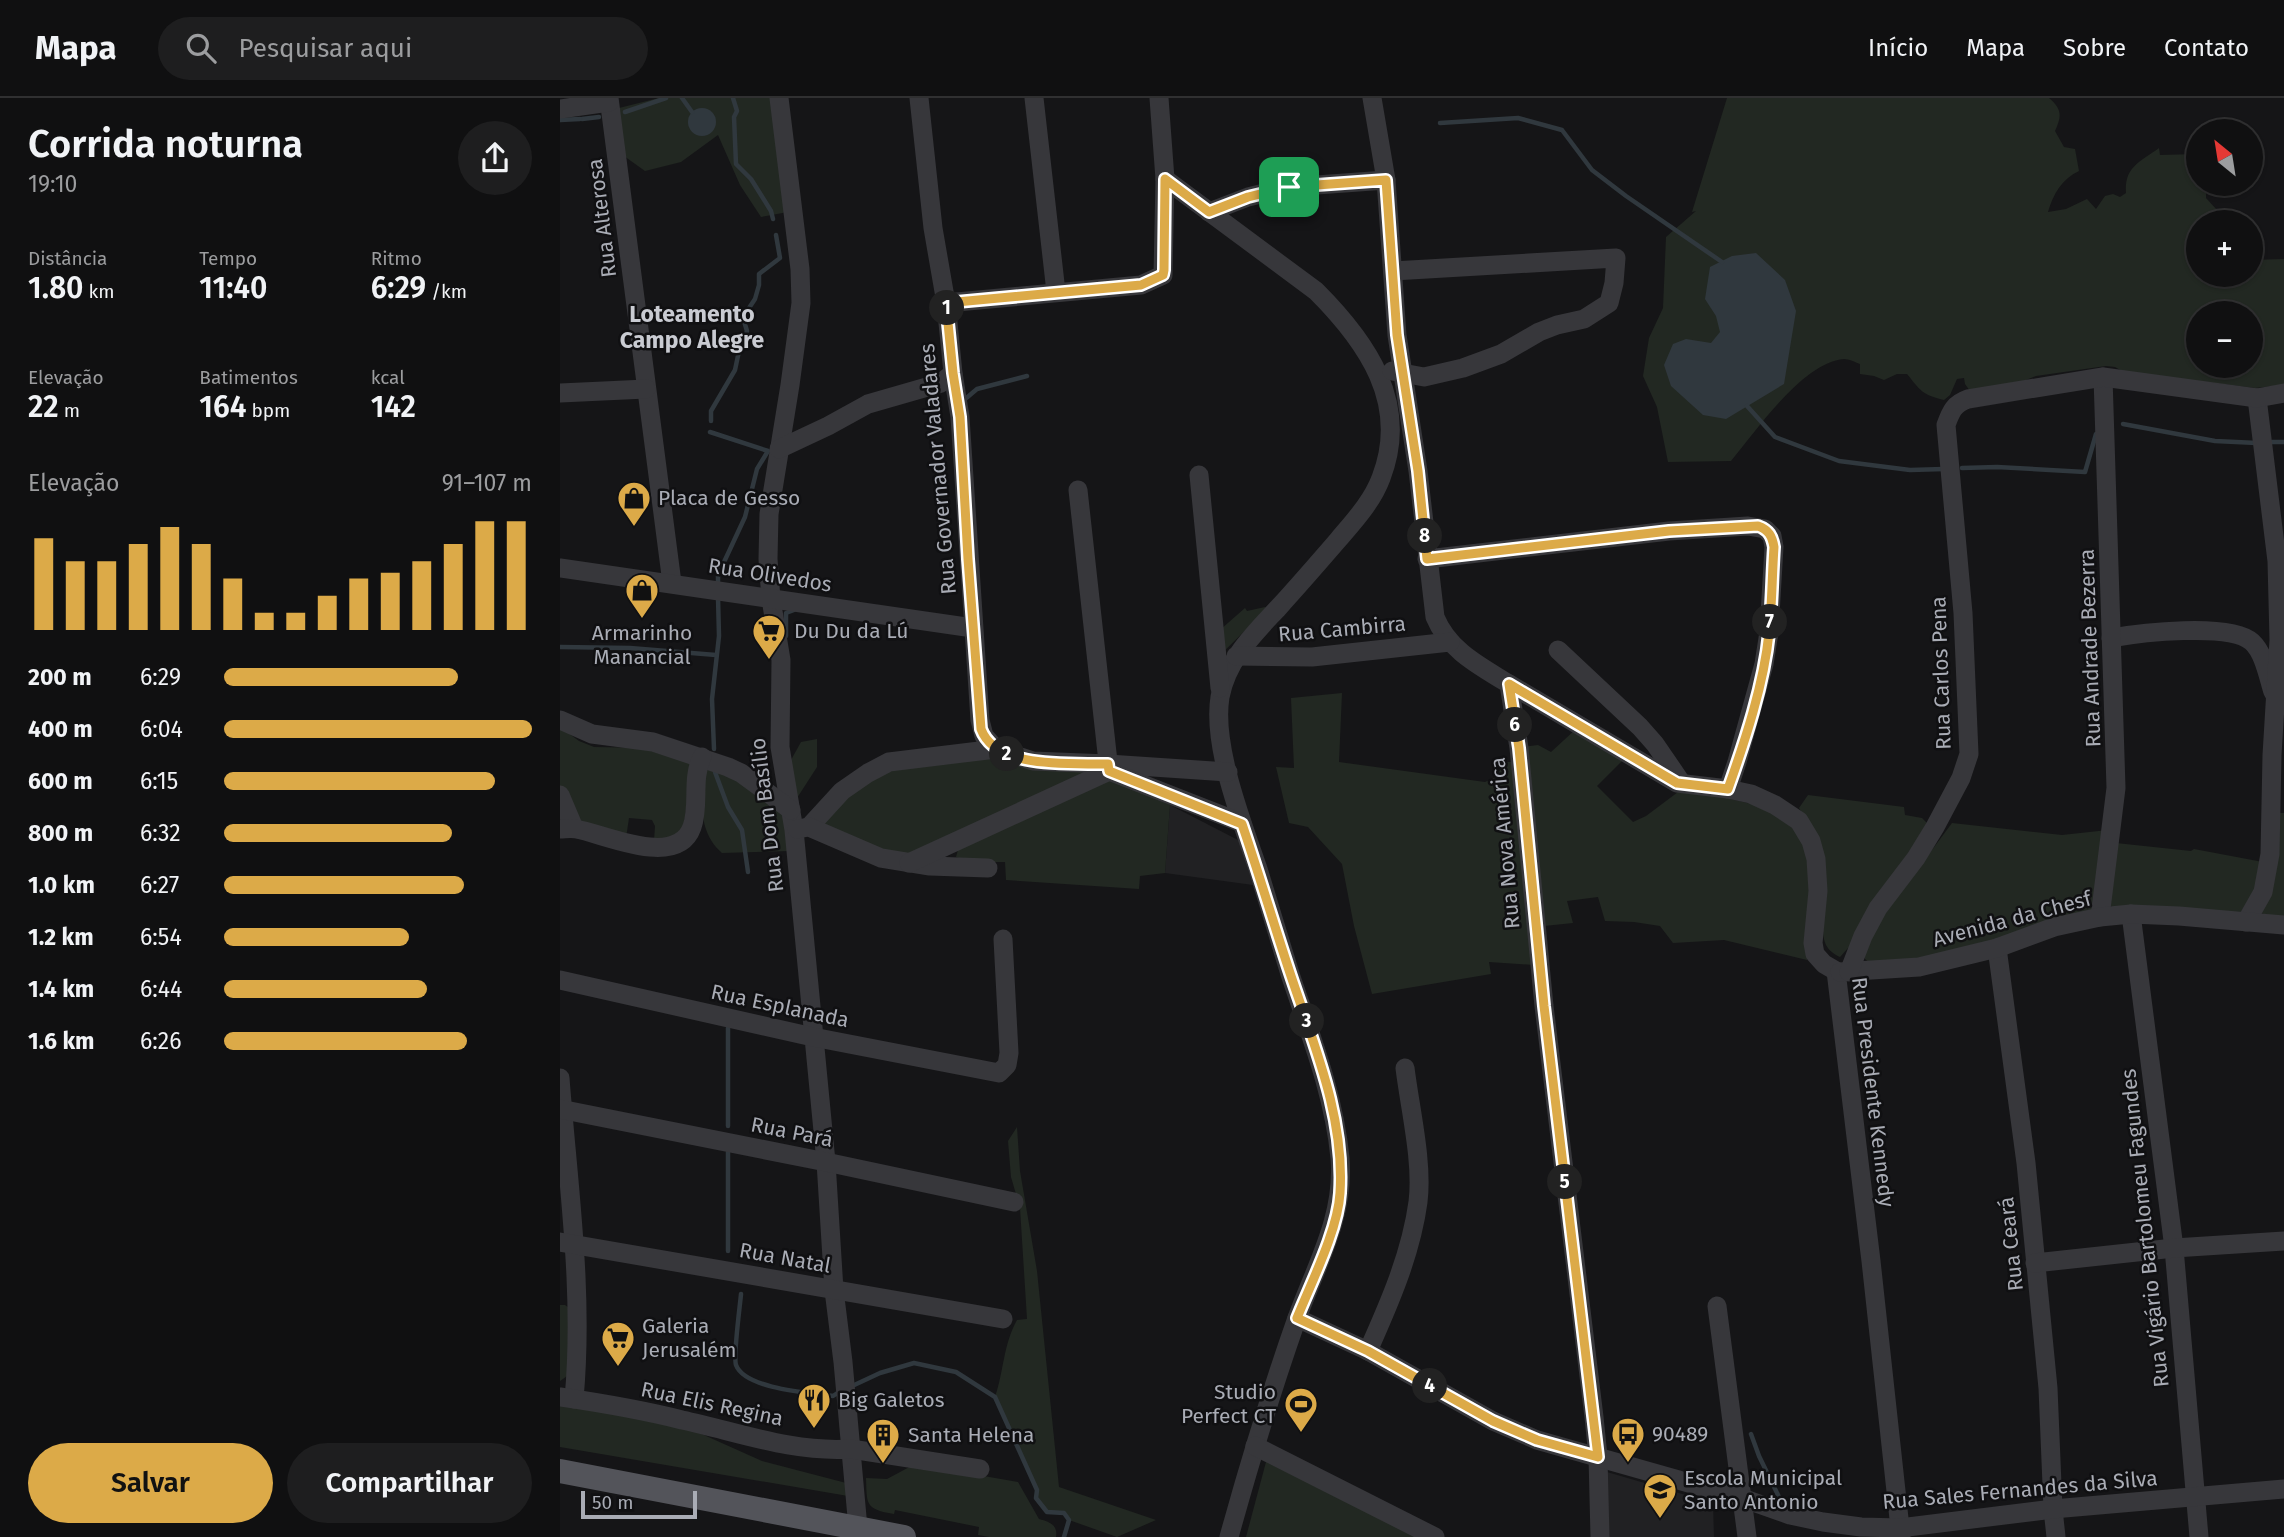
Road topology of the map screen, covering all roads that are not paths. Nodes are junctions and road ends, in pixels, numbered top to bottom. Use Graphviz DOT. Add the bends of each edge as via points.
graph roads {
  1 [pos="779,98"];
  2 [pos="919,98"];
  3 [pos="1034,98"];
  4 [pos="1159,98"];
  5 [pos="1372,98"];
  6 [pos="609,100"];
  7 [pos="560,109"];
  8 [pos="1165,179"];
  9 [pos="1386,180"];
  10 [pos="1209,212"];
  11 [pos="1392,271"];
  12 [pos="1056,292"];
  13 [pos="946,303"];
  14 [pos="1373,363"];
  15 [pos="953,373"];
  16 [pos="1403,374"];
  17 [pos="2103,377"];
  18 [pos="646,389"];
  19 [pos="560,393"];
  20 [pos="2284,393"];
  21 [pos="2257,398"];
  22 [pos="779,449"];
  23 [pos="1199,475"];
  24 [pos="1077,490"];
  25 [pos="1427,559"];
  26 [pos="560,568"];
  27 [pos="672,583"];
  28 [pos="771,599"];
  29 [pos="973,628"];
  30 [pos="2111,638"];
  31 [pos="1450,642"];
  32 [pos="1558,650"];
  33 [pos="1236,656"];
  34 [pos="1509,684"];
  35 [pos="1221,693"];
  36 [pos="2279,704"];
  37 [pos="560,720"];
  38 [pos="996,749"];
  39 [pos="702,757"];
  40 [pos="1108,768"];
  41 [pos="1228,772"];
  42 [pos="1682,785"];
  43 [pos="1728,789"];
  44 [pos="560,795"];
  45 [pos="798,822"];
  46 [pos="1242,824"];
  47 [pos="567,828"];
  48 [pos="909,863"];
  49 [pos="988,868"];
  50 [pos="2131,914"];
  51 [pos="2100,917"];
  52 [pos="2246,922"];
  53 [pos="2284,925"];
  54 [pos="1003,939"];
  55 [pos="1997,948"];
  56 [pos="1843,972"];
  57 [pos="560,980"];
  58 [pos="813,1037"];
  59 [pos="1405,1068"];
  60 [pos="560,1078"];
  61 [pos="561,1109"];
  62 [pos="827,1162"];
  63 [pos="1014,1202"];
  64 [pos="2284,1241"];
  65 [pos="568,1243"];
  66 [pos="2174,1248"];
  67 [pos="2035,1263"];
  68 [pos="834,1290"];
  69 [pos="1717,1306"];
  70 [pos="1297,1318"];
  71 [pos="1003,1319"];
  72 [pos="1368,1351"];
  73 [pos="567,1398"];
  74 [pos="1255,1446"];
  75 [pos="852,1449"];
  76 [pos="1598,1457"];
  77 [pos="560,1460"];
  78 [pos="980,1469"];
  79 [pos="560,1471"];
  80 [pos="599,1478"];
  81 [pos="2284,1489"];
  82 [pos="2195,1496"];
  83 [pos="1742,1498"];
  84 [pos="2053,1510"];
  85 [pos="858,1528"];
  86 [pos="1901,1532"];
  87 [pos="904,1537"];
  88 [pos="1229,1537"];
  89 [pos="1434,1537"];
  90 [pos="1600,1537"];
  91 [pos="1747,1537"];
  92 [pos="2056,1537"];
  93 [pos="2199,1537"];
  1 -- 22 [label="street, Rua Dom Basílio" via="801,303"];
  2 -- 13 [label="street, Rua Governador Valadares"];
  3 -- 12 [label="street"];
  4 -- 8 [label="street"];
  5 -- 9 [label="street"];
  6 -- 7 [label="street"];
  6 -- 18 [label="street, Rua Alterosa"];
  8 -- 10 [label="street"];
  8 -- 12 [label="street" via="1163,275 1141,285"];
  9 -- 10 [label="street" via="1289,187"];
  9 -- 11 [label="street"];
  10 -- 14 [label="street" via="1316,291 1352,328"];
  11 -- 16 [label="street"];
  11 -- 16 [label="street" via="1616,258 1609,303 1598,312 1539,332 1501,354 1463,368 1424,377"];
  12 -- 13 [label="street"];
  13 -- 15 [label="street, Rua Governador Valadares"];
  14 -- 16 [label="street"];
  14 -- 33 [label="street" via="1388,404 1390,443 1381,477 1361,512"];
  15 -- 22 [label="street" via="941,383 868,404"];
  15 -- 29 [label="street, Rua Governador Valadares" via="960,417"];
  16 -- 25 [label="street"];
  17 -- 21 [label="street"];
  17 -- 30 [label="street, Rua Andrade Bezerra"];
  17 -- 56 [label="street, Rua Carlos Pena" via="1968,399 1951,410 1946,425 1963,613 1969,754 1935,827 1878,908"];
  18 -- 19 [label="street"];
  18 -- 27 [label="street, Rua Alterosa"];
  20 -- 21 [label="street"];
  21 -- 36 [label="street" via="2279,599"];
  22 -- 28 [label="street, Rua Dom Basílio" via="769,514"];
  23 -- 35 [label="street"];
  24 -- 40 [label="street"];
  25 -- 31 [label="street" via="1435,617"];
  25 -- 43 [label="street" via="1669,531 1765,529 1774,547 1769,632 1757,695"];
  26 -- 27 [label="street, Rua Olivedos"];
  27 -- 28 [label="street, Rua Olivedos"];
  28 -- 29 [label="street, Rua Olivedos"];
  28 -- 45 [label="street, Rua Dom Basílio" via="781,660 780,747"];
  29 -- 38 [label="street, Rua Governador Valadares" via="980,720 984,736"];
  30 -- 36 [label="street" via="2196,630 2245,638 2261,656"];
  30 -- 51 [label="street, Rua Andrade Bezerra" via="2116,788"];
  31 -- 33 [label="street, Rua Cambirra" via="1312,657"];
  31 -- 34 [label="street" via="1465,657"];
  32 -- 42 [label="street" via="1640,727"];
  33 -- 35 [label="street"];
  34 -- 42 [label="street, Rua Presidente Kennedy"];
  34 -- 76 [label="street, Rua Nova América"];
  35 -- 41 [label="street" via="1219,721"];
  36 -- 52 [label="street" via="2272,755 2270,855 2263,891"];
  37 -- 39 [label="street" via="592,734 653,742"];
  38 -- 40 [label="street" via="1032,761"];
  38 -- 45 [label="street" via="889,762"];
  39 -- 45 [label="street" via="741,773"];
  39 -- 47 [label="street" via="696,771 693,825 676,845 645,847"];
  40 -- 41 [label="street"];
  40 -- 46 [label="street"];
  40 -- 48 [label="street"];
  41 -- 46 [label="street"];
  42 -- 43 [label="street, Rua Presidente Kennedy"];
  43 -- 56 [label="street, Rua Presidente Kennedy" via="1751,794 1799,821 1816,859 1815,954 1824,964"];
  44 -- 47 [label="street"];
  45 -- 48 [label="street" via="881,858"];
  45 -- 58 [label="street, Rua Dom Basílio"];
  46 -- 70 [label="street" via="1318,1053 1337,1130 1340,1196 1329,1241"];
  48 -- 49 [label="street"];
  50 -- 51 [label="street, Avenida da Chesf"];
  50 -- 52 [label="street, Avenida da Chesf"];
  50 -- 66 [label="street, Rua Vigário Bartolomeu Fagundes"];
  51 -- 55 [label="street, Avenida da Chesf" via="2054,927"];
  52 -- 53 [label="street, Avenida da Chesf"];
  54 -- 58 [label="street, Rua Esplanada" via="1009,1053 999,1073"];
  55 -- 56 [label="street, Avenida da Chesf" via="1919,967"];
  55 -- 67 [label="street, Rua Ceará"];
  56 -- 86 [label="street, Rua Presidente Kennedy"];
  57 -- 58 [label="street, Rua Esplanada"];
  58 -- 62 [label="street, Rua Dom Basílio"];
  59 -- 72 [label="street" via="1418,1202 1397,1283"];
  60 -- 61 [label="street"];
  61 -- 62 [label="street, Rua Pará"];
  61 -- 65 [label="street"];
  62 -- 63 [label="street, Rua Pará"];
  62 -- 68 [label="street, Rua Dom Basílio"];
  64 -- 66 [label="street"];
  65 -- 68 [label="street, Rua Natal"];
  65 -- 73 [label="street" via="578,1329"];
  66 -- 67 [label="street"];
  66 -- 82 [label="street, Rua Vigário Bartolomeu Fagundes"];
  67 -- 84 [label="street, Rua Ceará" via="2048,1388"];
  68 -- 71 [label="street, Rua Natal"];
  68 -- 75 [label="street, Rua Dom Basílio"];
  69 -- 83 [label="street"];
  70 -- 72 [label="street, Rua Sales Fernandes da Silva"];
  70 -- 74 [label="street"];
  72 -- 76 [label="street, Rua Sales Fernandes da Silva" via="1493,1421 1537,1440"];
  73 -- 75 [label="street, Rua Elis Regina" via="683,1420 757,1440"];
  74 -- 88 [label="street"];
  74 -- 89 [label="street"];
  75 -- 78 [label="street, Rua Elis Regina"];
  75 -- 85 [label="street, Rua Dom Basílio"];
  76 -- 83 [label="street, Rua Sales Fernandes da Silva"];
  76 -- 90 [label="street, Rua Nova América"];
  77 -- 80 [label="street"];
  79 -- 80 [label="main road"];
  80 -- 85 [label="main road"];
  81 -- 82 [label="street, Rua Sales Fernandes da Silva"];
  82 -- 84 [label="street, Rua Sales Fernandes da Silva"];
  82 -- 93 [label="street, Rua Vigário Bartolomeu Fagundes"];
  83 -- 86 [label="street, Rua Sales Fernandes da Silva" via="1790,1515"];
  83 -- 91 [label="street"];
  84 -- 86 [label="street, Rua Sales Fernandes da Silva"];
  84 -- 92 [label="street, Rua Ceará"];
  85 -- 87 [label="main road"];
}
